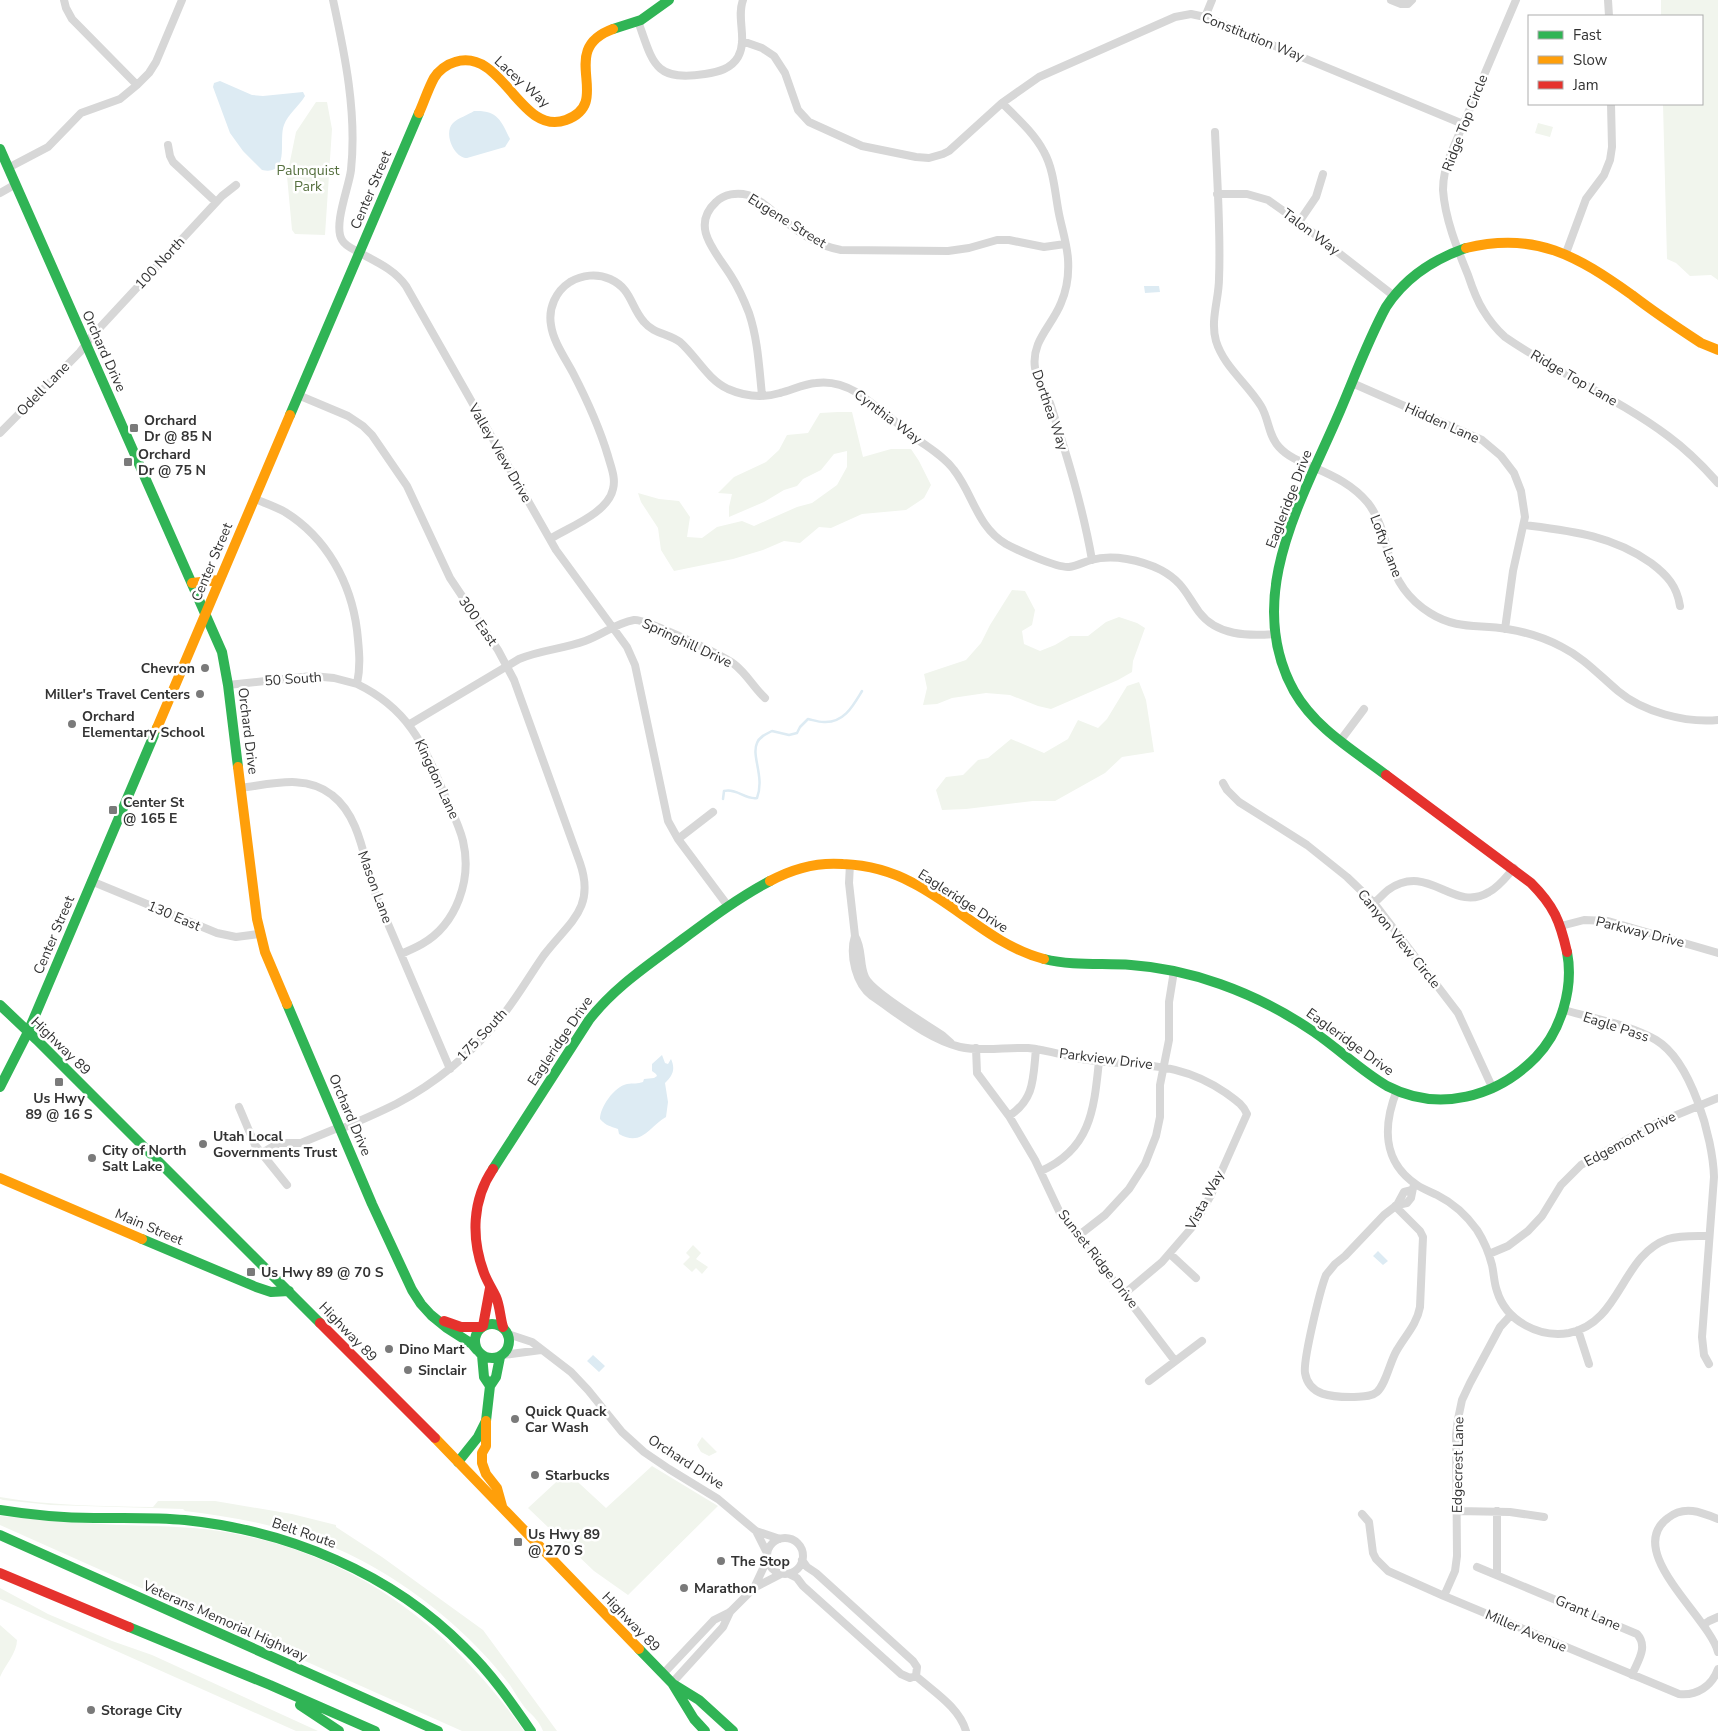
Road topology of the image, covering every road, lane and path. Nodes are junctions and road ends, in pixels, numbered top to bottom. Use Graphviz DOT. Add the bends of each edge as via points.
graph roads {
  1 [pos="64,0"];
  2 [pos="182,0"];
  3 [pos="333,0"];
  4 [pos="669,0"];
  5 [pos="743,0"];
  6 [pos="1212,0"];
  7 [pos="1391,0"];
  8 [pos="1412,0"];
  9 [pos="1516,0"];
  10 [pos="1608,0"];
  11 [pos="1609,15"];
  12 [pos="1206,17"];
  13 [pos="638,21"];
  14 [pos="742,41"];
  15 [pos="461,61"];
  16 [pos="137,85"];
  17 [pos="1002,103"];
  18 [pos="1611,105"];
  19 [pos="1462,124"];
  20 [pos="1215,132"];
  21 [pos="168,145"];
  22 [pos="0,149"];
  23 [pos="8,168"];
  24 [pos="1323,174"];
  25 [pos="16,184"];
  26 [pos="236,185"];
  27 [pos="0,193"];
  28 [pos="1217,194"];
  29 [pos="216,202"];
  30 [pos="1299,222"];
  31 [pos="1066,244"];
  32 [pos="1458,250"];
  33 [pos="359,252"];
  34 [pos="1566,253"];
  35 [pos="1394,296"];
  36 [pos="86,344"];
  37 [pos="1718,350"];
  38 [pos="1352,383"];
  39 [pos="298,395"];
  40 [pos="762,395"];
  41 [pos="0,434"];
  42 [pos="1315,468"];
  43 [pos="1718,483"];
  44 [pos="254,498"];
  45 [pos="1524,525"];
  46 [pos="550,539"];
  47 [pos="1092,560"];
  48 [pos="219,580"];
  49 [pos="192,582"];
  50 [pos="1680,606"];
  51 [pos="206,612"];
  52 [pos="614,627"];
  53 [pos="1505,629"];
  54 [pos="1275,634"];
  55 [pos="506,666"];
  56 [pos="357,684"];
  57 [pos="228,686"];
  58 [pos="765,698"];
  59 [pos="1364,709"];
  60 [pos="1718,720"];
  61 [pos="410,724"];
  62 [pos="1340,741"];
  63 [pos="1223,783"];
  64 [pos="241,788"];
  65 [pos="713,812"];
  66 [pos="678,839"];
  67 [pos="850,864"];
  68 [pos="1514,868"];
  69 [pos="91,881"];
  70 [pos="584,899"];
  71 [pos="1374,903"];
  72 [pos="728,906"];
  73 [pos="1561,926"];
  74 [pos="259,934"];
  75 [pos="1718,953"];
  76 [pos="400,954"];
  77 [pos="1174,971"];
  78 [pos="0,1006"];
  79 [pos="1564,1010"];
  80 [pos="28,1032"];
  81 [pos="976,1048"];
  82 [pos="1036,1049"];
  83 [pos="1099,1061"];
  84 [pos="1164,1066"];
  85 [pos="450,1068"];
  86 [pos="0,1086"];
  87 [pos="1493,1089"];
  88 [pos="1397,1090"];
  89 [pos="1718,1098"];
  90 [pos="1698,1105"];
  91 [pos="239,1107"];
  92 [pos="1247,1114"];
  93 [pos="1009,1116"];
  94 [pos="341,1128"];
  95 [pos="262,1153"];
  96 [pos="1041,1171"];
  97 [pos="0,1178"];
  98 [pos="287,1185"];
  99 [pos="1414,1187"];
  100 [pos="1396,1206"];
  101 [pos="1078,1236"];
  102 [pos="1710,1236"];
  103 [pos="1170,1254"];
  104 [pos="1489,1254"];
  105 [pos="1196,1278"];
  106 [pos="490,1288"];
  107 [pos="290,1291"];
  108 [pos="1124,1294"];
  109 [pos="1511,1315"];
  110 [pos="439,1321"];
  111 [pos="482,1327"];
  112 [pos="505,1330"];
  113 [pos="1578,1330"];
  114 [pos="1202,1341"];
  115 [pos="540,1350"];
  116 [pos="480,1353"];
  117 [pos="502,1356"];
  118 [pos="1175,1361"];
  119 [pos="1589,1364"];
  120 [pos="1709,1364"];
  121 [pos="1149,1380"];
  122 [pos="490,1386"];
  123 [pos="486,1421"];
  124 [pos="458,1462"];
  125 [pos="502,1508"];
  126 [pos="0,1510"];
  127 [pos="1457,1511"];
  128 [pos="1497,1512"];
  129 [pos="1362,1514"];
  130 [pos="1544,1517"];
  131 [pos="1718,1519"];
  132 [pos="756,1531"];
  133 [pos="0,1535"];
  134 [pos="780,1539"];
  135 [pos="767,1557"];
  136 [pos="802,1560"];
  137 [pos="1477,1567"];
  138 [pos="0,1573"];
  139 [pos="785,1574"];
  140 [pos="1497,1575"];
  141 [pos="754,1588"];
  142 [pos="1444,1596"];
  143 [pos="730,1612"];
  144 [pos="1718,1617"];
  145 [pos="1703,1625"];
  146 [pos="1718,1652"];
  147 [pos="1718,1668"];
  148 [pos="663,1674"];
  149 [pos="1632,1675"];
  150 [pos="916,1676"];
  151 [pos="672,1683"];
  152 [pos="270,1685"];
  153 [pos="340,1731"];
  154 [pos="375,1731"];
  155 [pos="438,1731"];
  156 [pos="531,1731"];
  157 [pos="705,1731"];
  158 [pos="733,1731"];
  159 [pos="966,1731"];
  1 -- 16 [label="street" via="72,19"];
  2 -- 16 [label="street" via="156,62"];
  3 -- 33 [label="street, Valley View Drive" via="347,71 352,130 351,169 339,233 343,242"];
  4 -- 13 [label="main road, Lacey Way"];
  5 -- 14 [label="street" via="740,18"];
  6 -- 12 [label="street"];
  7 -- 8 [label="street" via="1404,4"];
  9 -- 19 [label="street, Ridge Top Circle"];
  10 -- 11 [label="street"];
  12 -- 17 [label="street, Constitution Way" via="1191,14 1174,17 1051,70"];
  12 -- 19 [label="street, Constitution Way"];
  13 -- 14 [label="street" via="653,60 663,70 678,76 727,68 738,56"];
  13 -- 15 [label="main road, Lacey Way" via="601,33 591,42 585,56 587,99 576,115 560,122 535,115 484,66"];
  14 -- 17 [label="street, Constitution Way" via="774,56 785,73 798,110 809,122 856,143 884,151 923,158 943,154"];
  15 -- 33 [label="main road, Center Street" via="443,68 432,82"];
  16 -- 23 [label="street" via="120,99 81,113 48,147"];
  17 -- 31 [label="street, Dorthea Way" via="1033,136 1046,156"];
  18 -- 34 [label="street" via="1610,160 1604,175 1586,199"];
  19 -- 32 [label="street, Ridge Top Circle" via="1446,165 1443,189 1446,213"];
  20 -- 28 [label="street, Lofty Lane"];
  21 -- 29 [label="street" via="173,162"];
  22 -- 23 [label="main road, Orchard Drive"];
  23 -- 25 [label="main road, Orchard Drive"];
  24 -- 30 [label="street" via="1316,198"];
  25 -- 27 [label="street"];
  25 -- 36 [label="main road, Orchard Drive"];
  26 -- 29 [label="street, 100 North"];
  28 -- 30 [label="street, Talon Way" via="1262,197"];
  28 -- 42 [label="street, Lofty Lane" via="1219,279 1214,324 1216,341 1226,362 1261,405 1277,445 1288,455"];
  29 -- 36 [label="street, 100 North"];
  30 -- 35 [label="street, Talon Way"];
  31 -- 40 [label="street, Eugene Street" via="1044,248 1003,239 948,251 842,250 808,237 751,196 733,194 720,199 708,214 706,236 746,306 757,343"];
  31 -- 47 [label="street, Dorthea Way" via="1067,285 1058,311 1038,342 1035,368 1067,458 1083,512"];
  32 -- 34 [label="main road, Eagleridge Drive" via="1516,242 1533,243"];
  32 -- 35 [label="main road, Eagleridge Drive" via="1418,272"];
  32 -- 43 [label="street, Ridge Top Lane" via="1479,303 1496,329 1668,436"];
  33 -- 39 [label="main road, Center Street"];
  33 -- 46 [label="street, Valley View Drive" via="392,271 406,286"];
  34 -- 37 [label="main road, Eagleridge Drive" via="1591,266 1701,343"];
  35 -- 38 [label="main road, Eagleridge Drive"];
  36 -- 41 [label="street, Odell Lane"];
  36 -- 49 [label="main road, Orchard Drive"];
  38 -- 42 [label="main road, Eagleridge Drive"];
  38 -- 45 [label="street, Hidden Lane" via="1473,436 1495,450 1509,465 1518,482"];
  39 -- 44 [label="main road, Center Street"];
  39 -- 55 [label="street, 300 East" via="348,416 372,435 408,486 450,578"];
  40 -- 46 [label="street, Cynthia Way" via="739,393 716,381 678,341 656,332 645,323 629,294 616,282 593,276 569,283 553,302 551,326 596,420 614,483 608,501 599,510"];
  40 -- 47 [label="street, Cynthia Way" via="780,394 814,383 850,389 949,464 982,521 1000,540 1059,566 1070,567"];
  42 -- 53 [label="street, Lofty Lane" via="1352,487 1369,504 1384,534 1394,572 1403,589 1416,602 1430,613 1454,623"];
  42 -- 54 [label="main road, Eagleridge Drive" via="1282,552 1275,597"];
  44 -- 48 [label="main road, Center Street"];
  44 -- 56 [label="street" via="296,520 320,542 337,567 354,615 360,656"];
  45 -- 50 [label="street" via="1590,535 1632,551 1670,580 1677,591"];
  45 -- 53 [label="street, Hidden Lane" via="1513,571"];
  46 -- 52 [label="street, Valley View Drive"];
  47 -- 54 [label="street, Cynthia Way" via="1125,559 1153,566 1180,583 1202,616 1214,625 1234,634"];
  48 -- 49 [label="main road"];
  48 -- 51 [label="main road, Center Street"];
  49 -- 51 [label="main road, Orchard Drive"];
  51 -- 57 [label="main road, Orchard Drive" via="222,652"];
  51 -- 69 [label="main road, Center Street"];
  52 -- 55 [label="street, Springhill Drive" via="587,641 530,655"];
  52 -- 58 [label="street, Springhill Drive" via="634,620 643,621 719,655 742,671"];
  52 -- 66 [label="street, Valley View Drive" via="633,659 666,814"];
  53 -- 60 [label="street, Lofty Lane" via="1536,636 1567,650 1590,664 1618,691 1638,704 1682,719"];
  54 -- 62 [label="main road, Eagleridge Drive" via="1293,690 1314,720"];
  55 -- 61 [label="street, Springhill Drive"];
  55 -- 70 [label="street, 300 East" via="514,680 583,872"];
  56 -- 57 [label="street, 50 South" via="312,676"];
  56 -- 61 [label="street, Kingdon Lane"];
  57 -- 64 [label="main road, Orchard Drive"];
  59 -- 62 [label="street"];
  61 -- 76 [label="street, Kingdon Lane" via="429,757 459,829 466,862 461,894 445,924 423,944"];
  62 -- 68 [label="main road, Eagleridge Drive"];
  63 -- 71 [label="street, Canyon View Circle" via="1239,802 1314,850"];
  64 -- 74 [label="main road, Orchard Drive"];
  64 -- 76 [label="street, Mason Lane" via="300,782 317,787 339,802 352,820"];
  65 -- 66 [label="street"];
  66 -- 72 [label="street, Valley View Drive"];
  67 -- 72 [label="main road, Eagleridge Drive" via="818,864 788,871 762,883"];
  67 -- 77 [label="main road, Eagleridge Drive" via="878,869 907,880 1011,948 1067,963 1130,965"];
  67 -- 81 [label="street, Parkview Drive" via="849,883 856,936 853,944 860,983 866,991 939,1041"];
  68 -- 71 [label="street" via="1496,888 1481,896 1457,896 1418,881 1389,889"];
  68 -- 73 [label="main road, Eagleridge Drive" via="1540,892"];
  69 -- 74 [label="street, 130 East" via="217,933 236,937"];
  69 -- 80 [label="main road, Center Street"];
  70 -- 85 [label="street, 175 South" via="577,916 548,949 504,1013 482,1040"];
  71 -- 87 [label="street, Canyon View Circle" via="1458,1013"];
  72 -- 106 [label="main road, Eagleridge Drive" via="606,998 486,1179 475,1210 475,1238"];
  73 -- 75 [label="street, Parkway Drive" via="1584,920 1608,921"];
  73 -- 79 [label="main road, Eagleridge Drive" via="1570,970"];
  74 -- 94 [label="main road, Orchard Drive"];
  76 -- 85 [label="street, Mason Lane"];
  77 -- 84 [label="street"];
  77 -- 88 [label="main road, Eagleridge Drive" via="1224,985 1273,1006 1308,1027 1367,1074"];
  78 -- 80 [label="main road, Highway 89"];
  79 -- 87 [label="main road, Eagleridge Drive" via="1556,1031 1535,1059 1514,1078"];
  79 -- 90 [label="street, Eagle Pass" via="1643,1033 1658,1041 1677,1059"];
  80 -- 86 [label="main road, Center Street"];
  80 -- 107 [label="main road, Highway 89"];
  81 -- 82 [label="street, Parkview Drive"];
  81 -- 93 [label="street, Sunset Ridge Drive" via="977,1073"];
  82 -- 83 [label="street, Parkview Drive"];
  82 -- 93 [label="street" via="1030,1094"];
  83 -- 84 [label="street, Parkview Drive"];
  83 -- 96 [label="street" via="1094,1103 1079,1141 1064,1158"];
  84 -- 92 [label="street, Parkview Drive" via="1214,1085 1238,1102"];
  84 -- 101 [label="street" via="1159,1125 1147,1159 1120,1199"];
  85 -- 94 [label="street, 175 South" via="397,1104"];
  87 -- 88 [label="main road, Eagleridge Drive" via="1461,1098 1442,1099 1414,1096"];
  88 -- 99 [label="street" via="1388,1117 1389,1144 1399,1168"];
  89 -- 90 [label="street, Edgemont Drive"];
  90 -- 102 [label="street, Eagle Pass" via="1714,1166"];
  90 -- 104 [label="street, Edgemont Drive" via="1657,1123 1581,1165 1561,1185 1542,1216 1528,1231 1508,1246"];
  91 -- 95 [label="street" via="255,1145"];
  92 -- 103 [label="street, Vista Way" via="1204,1208"];
  93 -- 96 [label="street, Sunset Ridge Drive"];
  94 -- 95 [label="street, 175 South" via="301,1143 279,1143"];
  94 -- 110 [label="main road, Orchard Drive" via="412,1290 426,1310"];
  95 -- 98 [label="street"];
  96 -- 101 [label="street, Sunset Ridge Drive" via="1060,1213"];
  97 -- 107 [label="main road, Main Street" via="256,1287 271,1292"];
  99 -- 100 [label="street" via="1407,1203"];
  99 -- 104 [label="street" via="1450,1203 1464,1215"];
  100 -- 100 [label="street" via="1422,1237 1420,1307 1415,1324 1395,1353 1377,1392 1366,1396 1324,1395 1309,1382 1305,1366 1324,1280 1332,1267"];
  101 -- 108 [label="street, Sunset Ridge Drive"];
  102 -- 113 [label="street" via="1668,1239 1652,1248 1639,1259 1604,1313"];
  102 -- 120 [label="street, Eagle Pass" via="1702,1337 1704,1355"];
  103 -- 105 [label="street"];
  103 -- 108 [label="street, Vista Way"];
  104 -- 109 [label="street" via="1497,1293"];
  106 -- 111 [label="main road"];
  106 -- 112 [label="main road, Eagleridge Drive"];
  107 -- 124 [label="main road, Highway 89"];
  108 -- 118 [label="street, Sunset Ridge Drive"];
  109 -- 113 [label="street" via="1542,1332 1559,1334"];
  109 -- 127 [label="street, Edgecrest Lane" via="1496,1335 1460,1409 1456,1436"];
  110 -- 111 [label="main road" via="461,1327"];
  110 -- 116 [label="main road, Orchard Drive"];
  111 -- 112 [label="main road" via="494,1324"];
  111 -- 116 [label="main road" via="476,1339"];
  112 -- 115 [label="street, Orchard Drive" via="532,1342"];
  112 -- 117 [label="main road" via="508,1344"];
  113 -- 119 [label="street"];
  114 -- 118 [label="street"];
  115 -- 117 [label="street"];
  115 -- 132 [label="street, Orchard Drive" via="582,1382 635,1445 718,1499"];
  116 -- 117 [label="main road" via="490,1358"];
  116 -- 122 [label="main road" via="484,1377"];
  117 -- 122 [label="main road"];
  118 -- 121 [label="street"];
  122 -- 123 [label="main road"];
  123 -- 124 [label="main road"];
  123 -- 125 [label="main road" via="482,1463 497,1488"];
  124 -- 125 [label="main road, Highway 89"];
  125 -- 148 [label="main road, Highway 89"];
  126 -- 156 [label="main road, Belt Route" via="47,1516 213,1524 266,1534 318,1550 379,1581 434,1619 485,1668"];
  127 -- 128 [label="street"];
  127 -- 142 [label="street, Edgecrest Lane" via="1456,1563"];
  128 -- 130 [label="street"];
  128 -- 140 [label="street"];
  129 -- 142 [label="street, Miller Avenue" via="1369,1522 1373,1552 1379,1564 1393,1574"];
  131 -- 145 [label="street" via="1696,1511 1682,1511 1662,1523 1655,1539 1661,1565"];
  132 -- 134 [label="street, Orchard Drive"];
  132 -- 135 [label="street, Orchard Drive"];
  133 -- 155 [label="main road, Veterans Memorial Highway"];
  134 -- 135 [label="street" via="773,1543"];
  134 -- 136 [label="street" via="796,1542 802,1552"];
  135 -- 139 [label="street" via="771,1567"];
  135 -- 141 [label="street"];
  136 -- 139 [label="street" via="798,1569"];
  136 -- 150 [label="street" via="913,1661"];
  137 -- 140 [label="street, Grant Lane"];
  138 -- 152 [label="main road"];
  139 -- 141 [label="street"];
  139 -- 150 [label="street" via="797,1578 901,1674 910,1678"];
  140 -- 149 [label="street, Grant Lane" via="1637,1634 1643,1642 1643,1649"];
  141 -- 143 [label="street"];
  142 -- 149 [label="street, Miller Avenue"];
  143 -- 148 [label="street" via="714,1620"];
  143 -- 151 [label="street" via="723,1627"];
  144 -- 145 [label="street"];
  145 -- 146 [label="street"];
  147 -- 149 [label="street, Miller Avenue" via="1709,1684 1690,1694 1673,1692"];
  148 -- 151 [label="main road, Highway 89"];
  150 -- 159 [label="street" via="954,1709"];
  151 -- 157 [label="main road, Highway 89"];
  151 -- 158 [label="main road, Highway 89" via="699,1700"];
  152 -- 153 [label="main road"];
  152 -- 154 [label="main road"];
}
